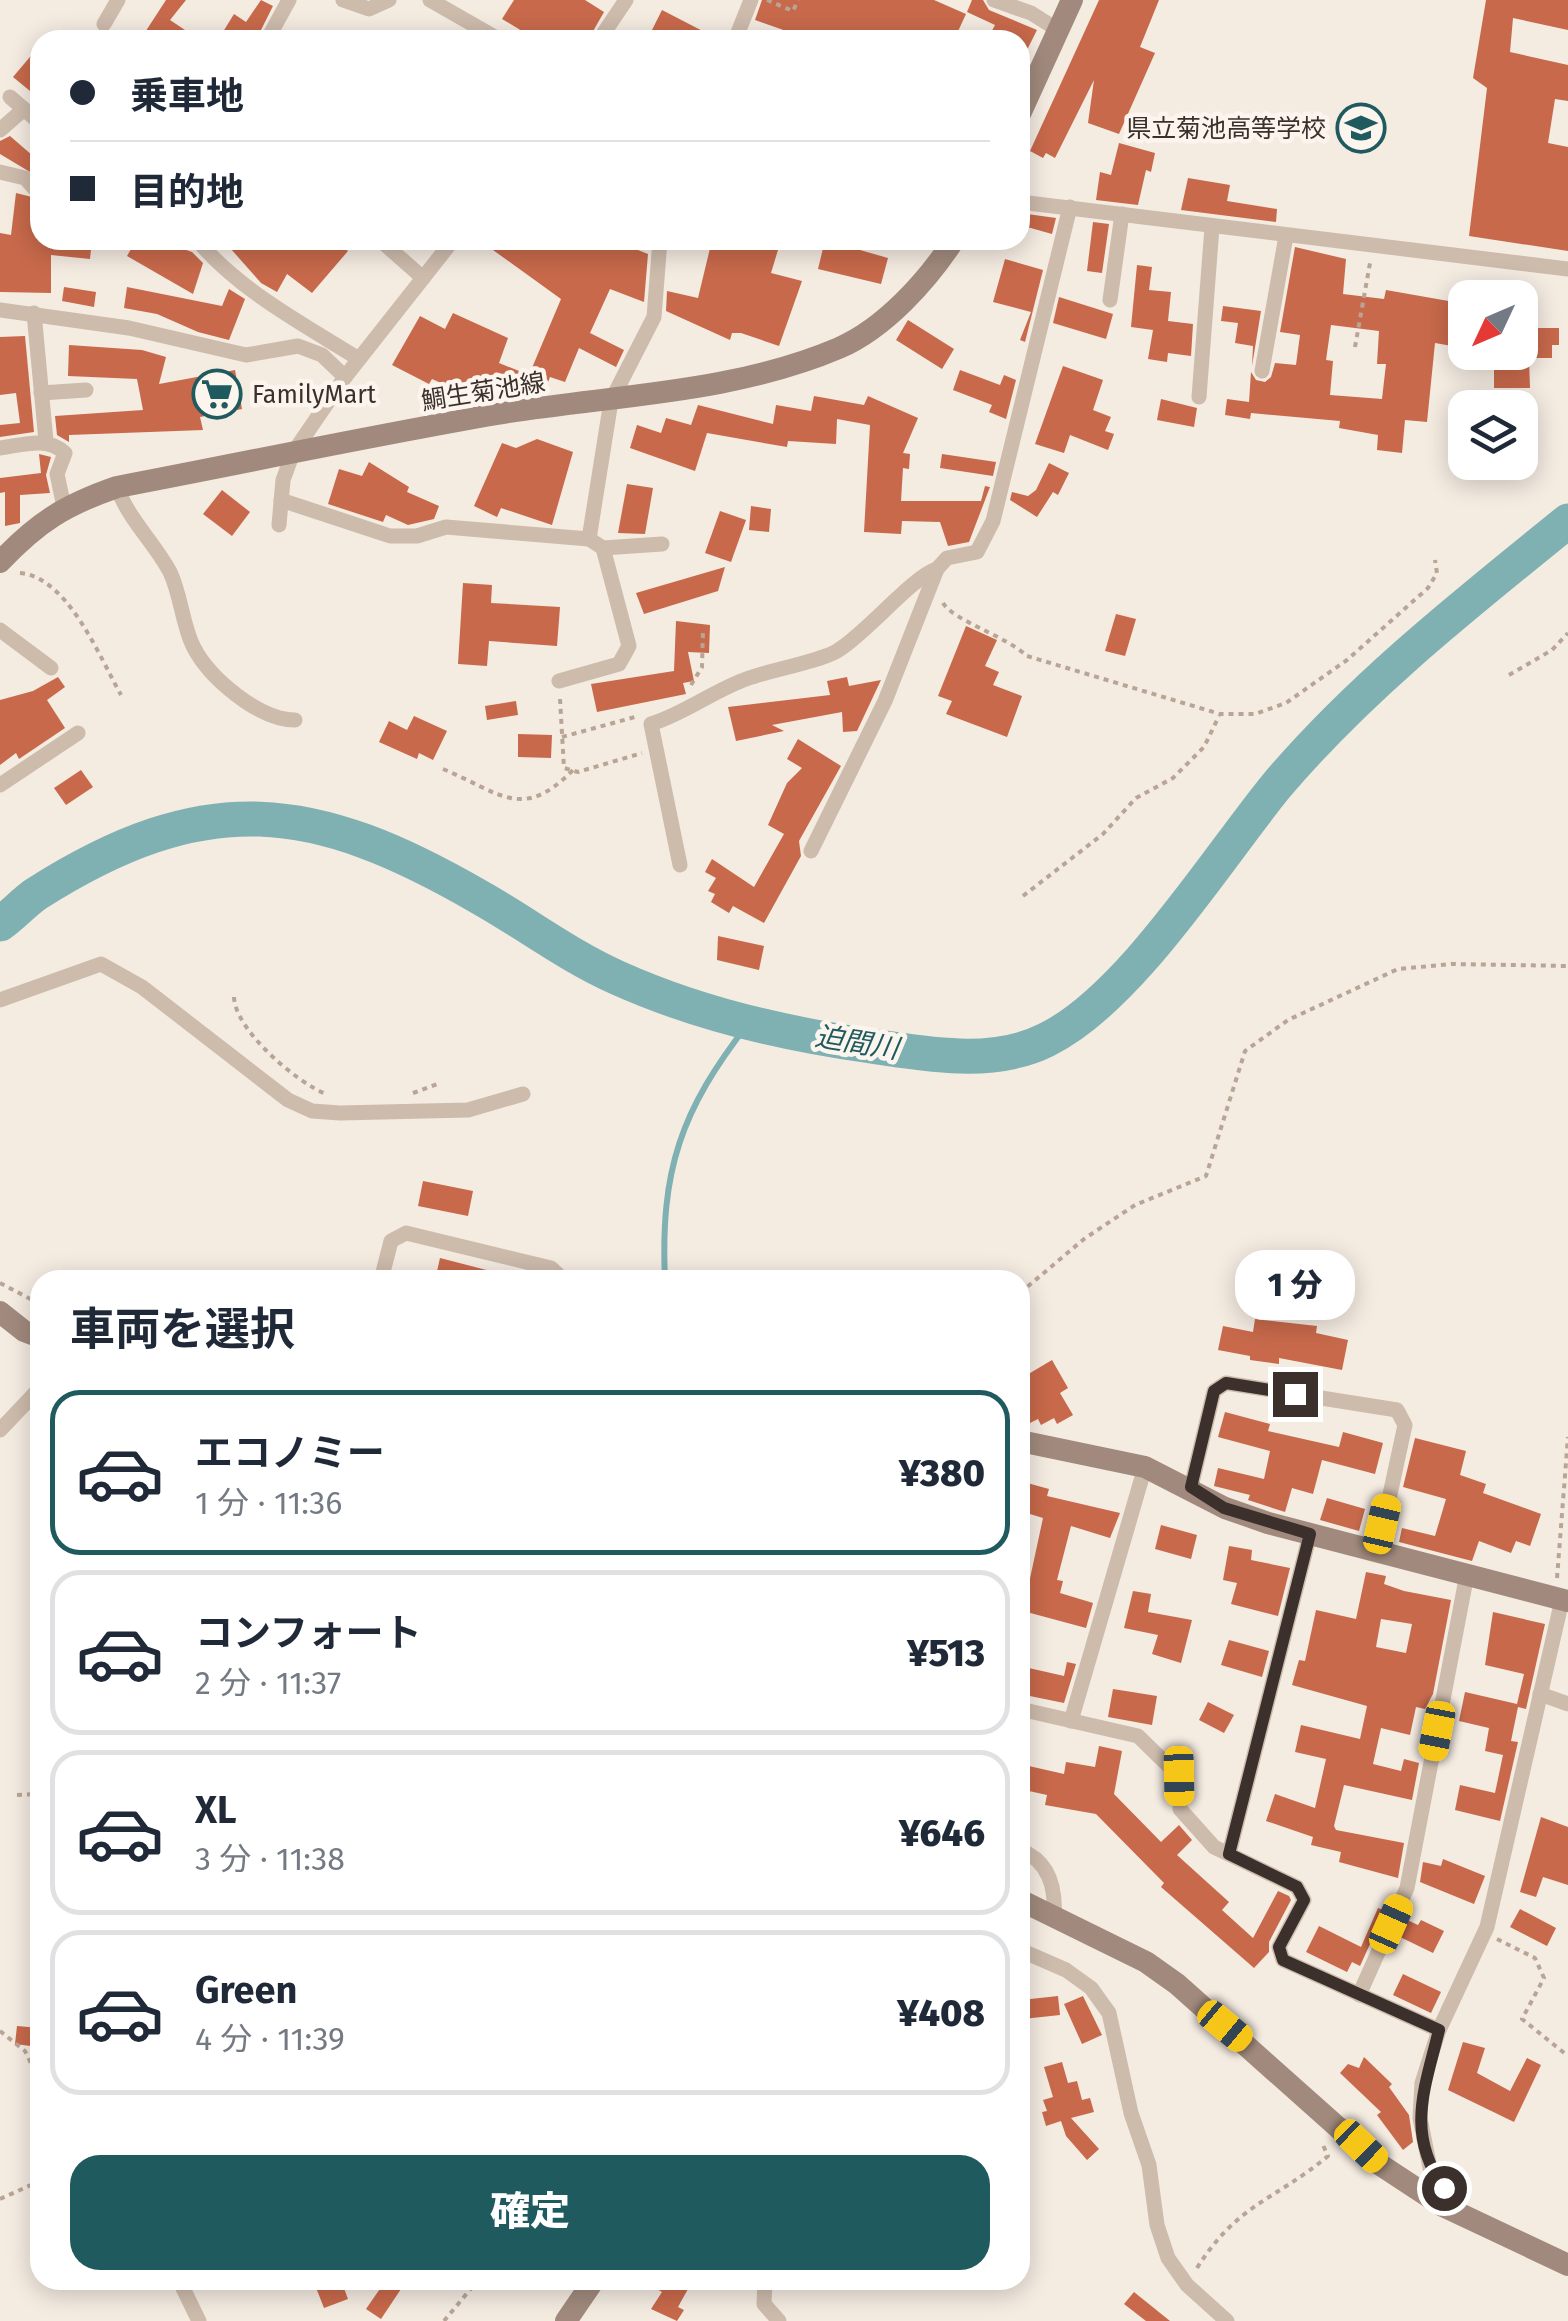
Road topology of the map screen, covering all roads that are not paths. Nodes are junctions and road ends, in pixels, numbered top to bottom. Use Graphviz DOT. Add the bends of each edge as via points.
graph roads {
  1 [pos="118,0"];
  2 [pos="288,0"];
  3 [pos="343,0"];
  4 [pos="389,0"];
  5 [pos="430,0"];
  6 [pos="470,0"];
  7 [pos="626,0"];
  8 [pos="751,0"];
  9 [pos="994,0"];
  10 [pos="1072,0"];
  11 [pos="460,17"];
  12 [pos="104,24"];
  13 [pos="272,30"];
  14 [pos="473,30"];
  15 [pos="606,30"];
  16 [pos="739,30"];
  17 [pos="1058,30"];
  18 [pos="1030,92"];
  19 [pos="10,97"];
  20 [pos="24,109"];
  21 [pos="30,114"];
  22 [pos="0,130"];
  23 [pos="0,172"];
  24 [pos="30,183"];
  25 [pos="1030,203"];
  26 [pos="1070,207"];
  27 [pos="1122,214"];
  28 [pos="1212,226"];
  29 [pos="1286,236"];
  30 [pos="205,250"];
  31 [pos="391,250"];
  32 [pos="445,250"];
  33 [pos="659,250"];
  34 [pos="947,250"];
  35 [pos="1568,269"];
  36 [pos="423,278"];
  37 [pos="1110,300"];
  38 [pos="0,310"];
  39 [pos="34,313"];
  40 [pos="359,359"];
  41 [pos="1262,371"];
  42 [pos="345,377"];
  43 [pos="86,390"];
  44 [pos="40,392"];
  45 [pos="1199,397"];
  46 [pos="611,400"];
  47 [pos="46,441"];
  48 [pos="0,448"];
  49 [pos="293,454"];
  50 [pos="116,487"];
  51 [pos="281,500"];
  52 [pos="64,507"];
  53 [pos="279,526"];
  54 [pos="596,543"];
  55 [pos="662,544"];
  56 [pos="6,560"];
  57 [pos="937,569"];
  58 [pos="0,630"];
  59 [pos="51,668"];
  60 [pos="560,681"];
  61 [pos="295,720"];
  62 [pos="78,733"];
  63 [pos="0,785"];
  64 [pos="811,851"];
  65 [pos="680,865"];
  66 [pos="0,1000"];
  67 [pos="522,1094"];
  68 [pos="383,1270"];
  69 [pos="553,1270"];
  70 [pos="0,1312"];
  71 [pos="30,1333"];
  72 [pos="30,1398"];
  73 [pos="0,1430"];
  74 [pos="1030,1443"];
  75 [pos="1145,1467"];
  76 [pos="1191,1487"];
  77 [pos="1310,1534"];
  78 [pos="1378,1550"];
  79 [pos="1467,1574"];
  80 [pos="1561,1599"];
  81 [pos="1540,1694"];
  82 [pos="1568,1704"];
  83 [pos="1030,1711"];
  84 [pos="1071,1721"];
  85 [pos="1030,1854"];
  86 [pos="1229,1854"];
  87 [pos="1030,1905"];
  88 [pos="1054,1916"];
  89 [pos="1030,1954"];
  90 [pos="1359,1995"];
  91 [pos="1439,2030"];
  92 [pos="1443,2206"];
  93 [pos="1568,2265"];
  94 [pos="184,2290"];
  95 [pos="587,2290"];
  96 [pos="765,2290"];
  97 [pos="199,2321"];
  98 [pos="566,2321"];
  99 [pos="780,2321"];
  100 [pos="1227,2321"];
  1 -- 12 [label="street"];
  2 -- 13 [label="street"];
  3 -- 4 [label="street" via="368,10"];
  5 -- 11 [label="street"];
  6 -- 11 [label="street"];
  7 -- 15 [label="street"];
  8 -- 16 [label="street"];
  9 -- 17 [label="street"];
  10 -- 17 [label="street"];
  11 -- 14 [label="street"];
  17 -- 18 [label="street"];
  19 -- 20 [label="street"];
  20 -- 21 [label="street"];
  20 -- 22 [label="street"];
  23 -- 24 [label="street"];
  25 -- 26 [label="street"];
  26 -- 27 [label="street"];
  26 -- 57 [label="street" via="993,521 977,552 947,558"];
  27 -- 28 [label="street"];
  27 -- 37 [label="street"];
  28 -- 29 [label="street"];
  28 -- 45 [label="street"];
  29 -- 35 [label="street"];
  29 -- 41 [label="street"];
  30 -- 40 [label="street" via="260,296"];
  31 -- 36 [label="street"];
  32 -- 36 [label="street"];
  33 -- 46 [label="street" via="654,318"];
  34 -- 46 [label="street, 鯛生菊池線" via="898,306 844,346 728,381"];
  36 -- 40 [label="street"];
  38 -- 39 [label="street"];
  39 -- 42 [label="street" via="246,355 298,346 322,355"];
  39 -- 44 [label="street"];
  40 -- 42 [label="street"];
  42 -- 49 [label="street"];
  43 -- 44 [label="street"];
  44 -- 47 [label="street"];
  46 -- 49 [label="street, 鯛生菊池線"];
  46 -- 54 [label="street"];
  47 -- 48 [label="street"];
  47 -- 52 [label="street" via="65,453 57,474"];
  49 -- 50 [label="street, 鯛生菊池線"];
  49 -- 51 [label="street"];
  50 -- 52 [label="street, 鯛生菊池線"];
  50 -- 61 [label="street" via="171,574 192,645 205,664 250,704 276,720"];
  51 -- 53 [label="street"];
  51 -- 54 [label="street" via="390,536 446,527"];
  52 -- 56 [label="street, 鯛生菊池線" via="32,529"];
  54 -- 55 [label="street"];
  54 -- 60 [label="street" via="629,646 619,664"];
  57 -- 64 [label="street" via="885,701"];
  57 -- 65 [label="street" via="831,655 751,677 651,724"];
  58 -- 59 [label="street"];
  62 -- 63 [label="street"];
  66 -- 67 [label="street" via="101,964 312,1111 468,1110"];
  68 -- 69 [label="street" via="390,1242 406,1233"];
  70 -- 71 [label="street"];
  72 -- 73 [label="street"];
  74 -- 75 [label="street"];
  75 -- 76 [label="street"];
  75 -- 84 [label="street"];
  76 -- 77 [label="street" via="1224,1508"];
  76 -- 78 [label="street" via="1214,1391 1226,1383 1397,1410 1404,1425"];
  77 -- 78 [label="street"];
  77 -- 86 [label="street"];
  78 -- 79 [label="street"];
  79 -- 80 [label="street"];
  79 -- 90 [label="street" via="1407,1888"];
  80 -- 81 [label="street"];
  81 -- 82 [label="street"];
  81 -- 91 [label="street" via="1484,1933"];
  83 -- 84 [label="street"];
  84 -- 86 [label="street" via="1138,1736 1179,1776 1180,1809"];
  85 -- 88 [label="street" via="1050,1877"];
  86 -- 90 [label="street" via="1297,1887 1304,1900 1279,1947 1283,1960"];
  87 -- 88 [label="street"];
  88 -- 92 [label="street" via="1162,1973 1379,2164"];
  89 -- 100 [label="street" via="1091,1988 1109,2013 1168,2258 1186,2285"];
  90 -- 91 [label="street"];
  91 -- 92 [label="street" via="1422,2084 1420,2118 1430,2168 1444,2188"];
  92 -- 93 [label="street"];
  94 -- 97 [label="street"];
  95 -- 98 [label="street"];
  96 -- 99 [label="street" via="764,2304"];
}
